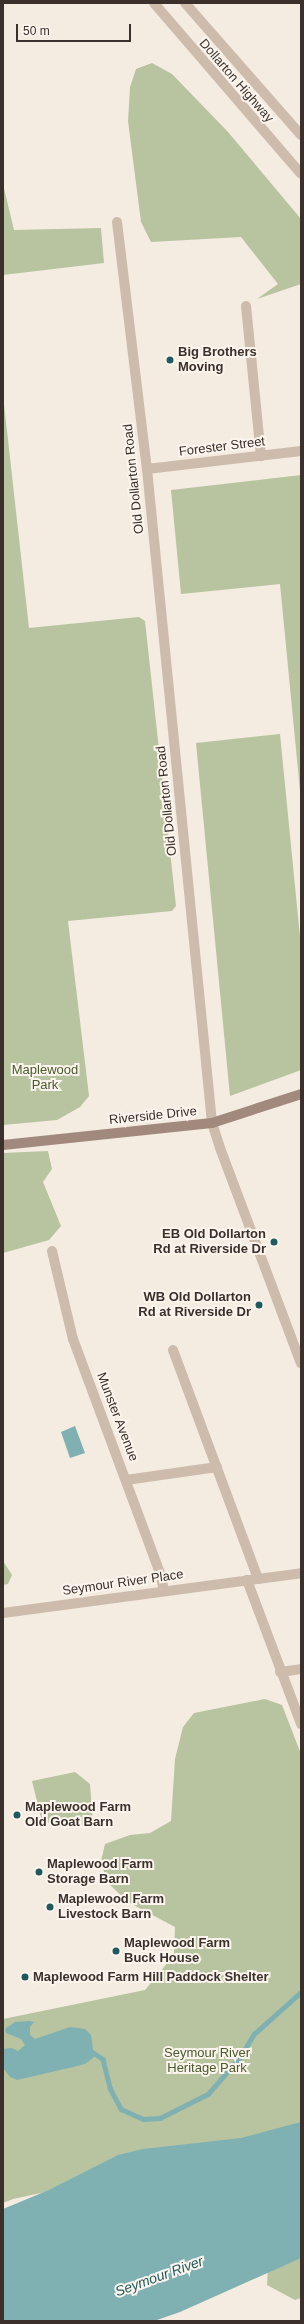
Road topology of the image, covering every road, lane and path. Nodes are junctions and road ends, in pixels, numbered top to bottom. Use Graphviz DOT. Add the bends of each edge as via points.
graph roads {
  1 [pos="154,3"];
  2 [pos="185,3"];
  3 [pos="301,136"];
  4 [pos="301,174"];
  5 [pos="117,222"];
  6 [pos="246,306"];
  7 [pos="301,451"];
  8 [pos="261,456"];
  9 [pos="147,469"];
  10 [pos="301,1094"];
  11 [pos="212,1123"];
  12 [pos="3,1145"];
  13 [pos="52,1251"];
  14 [pos="173,1350"];
  15 [pos="301,1363"];
  16 [pos="217,1467"];
  17 [pos="126,1480"];
  18 [pos="301,1574"];
  19 [pos="252,1579"];
  20 [pos="164,1591"];
  21 [pos="3,1613"];
  22 [pos="301,1669"];
  23 [pos="280,1672"];
  24 [pos="301,1724"];
  1 -- 4 [label="street, Dollarton Highway"];
  2 -- 3 [label="street, Dollarton Highway"];
  5 -- 9 [label="street, Old Dollarton Road"];
  6 -- 8 [label="street"];
  7 -- 8 [label="street, Forester Street"];
  8 -- 9 [label="street, Forester Street"];
  9 -- 11 [label="street, Old Dollarton Road"];
  10 -- 11 [label="main road, Riverside Drive"];
  11 -- 12 [label="main road, Riverside Drive"];
  11 -- 15 [label="street, Old Dollarton Road"];
  13 -- 17 [label="street, Munster Avenue" via="73,1339"];
  14 -- 16 [label="street"];
  16 -- 17 [label="street"];
  16 -- 19 [label="street"];
  17 -- 20 [label="street, Munster Avenue" via="161,1576"];
  18 -- 19 [label="street, Seymour River Place"];
  19 -- 20 [label="street, Seymour River Place"];
  19 -- 23 [label="street"];
  20 -- 21 [label="street, Seymour River Place"];
  22 -- 23 [label="street"];
  23 -- 24 [label="street"];
}
